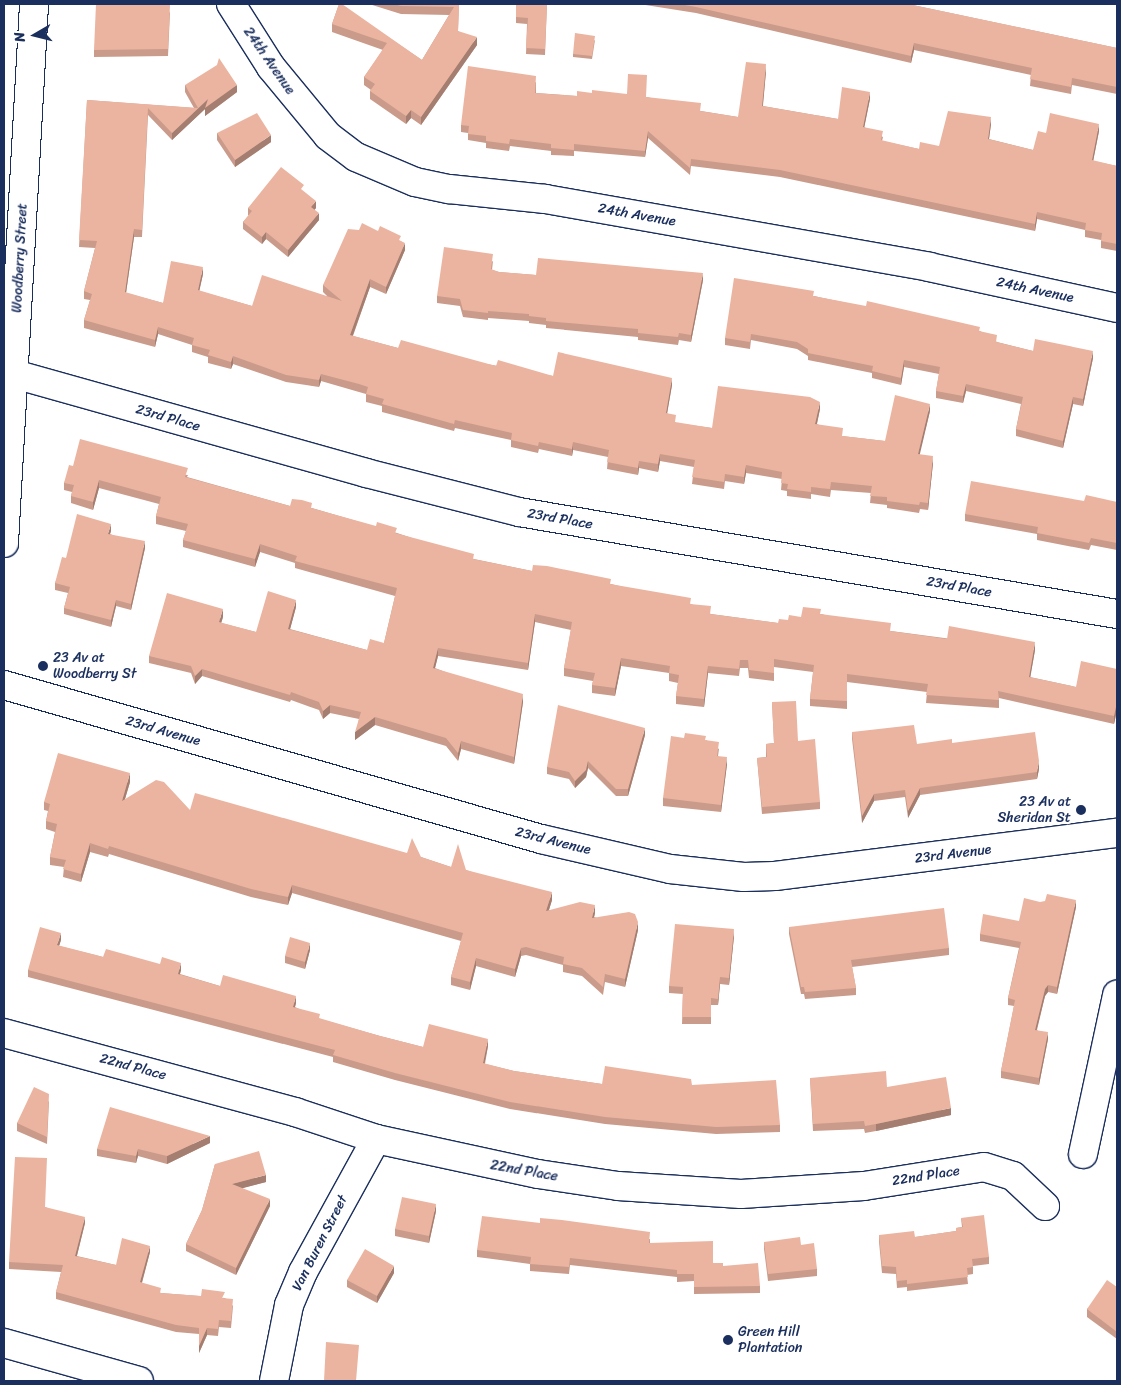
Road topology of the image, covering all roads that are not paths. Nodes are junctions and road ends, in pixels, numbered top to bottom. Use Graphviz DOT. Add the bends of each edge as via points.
graph roads {
  1 [pos="34,4"];
  2 [pos="231,4"];
  3 [pos="1117,308"];
  4 [pos="14,374"];
  5 [pos="4,542"];
  6 [pos="1117,614"];
  7 [pos="4,685"];
  8 [pos="1117,833"];
  9 [pos="1117,995"];
  10 [pos="4,1033"];
  11 [pos="376,1139"];
  12 [pos="1083,1154"];
  13 [pos="1045,1206"];
  14 [pos="4,1343"];
  15 [pos="139,1381"];
  16 [pos="274,1381"];
  1 -- 4 [label="street, Woodberry Street"];
  2 -- 3 [label="street, 24th Avenue" via="271,67 328,136 356,157 407,179 449,189 545,199 929,267"];
  4 -- 5 [label="street, Woodberry Street"];
  4 -- 6 [label="street, 23rd Place" via="366,473 519,512"];
  7 -- 8 [label="street, 23rd Avenue" via="541,839 670,869 775,876"];
  9 -- 12 [label="street"];
  10 -- 11 [label="street, 22nd Place" via="286,1109"];
  11 -- 13 [label="street, 22nd Place" via="538,1174 696,1193 830,1189 984,1167 1013,1176"];
  11 -- 16 [label="street, Van Buren Street" via="303,1272 285,1322"];
  14 -- 15 [label="street"];
}
